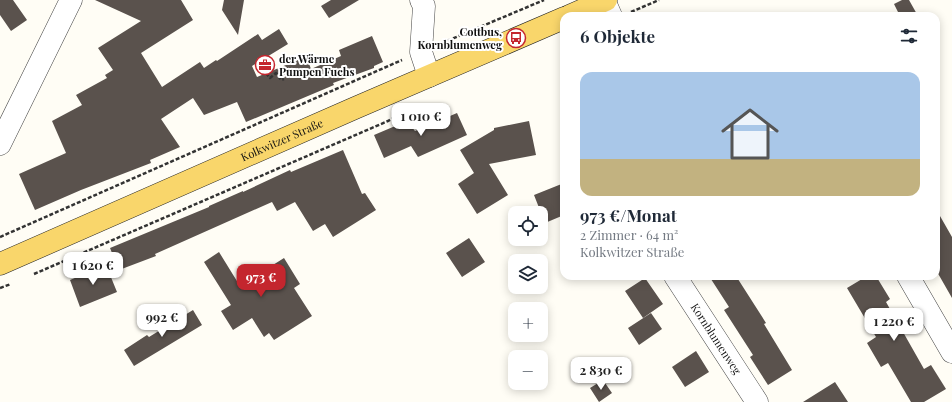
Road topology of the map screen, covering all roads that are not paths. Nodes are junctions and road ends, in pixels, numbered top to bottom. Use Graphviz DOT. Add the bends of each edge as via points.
graph roads {
  1 [pos="71,0"];
  2 [pos="421,0"];
  3 [pos="611,6"];
  4 [pos="586,12"];
  5 [pos="560,20"];
  6 [pos="429,76"];
  7 [pos="0,144"];
  8 [pos="0,264"];
  9 [pos="678,280"];
  10 [pos="910,280"];
  11 [pos="952,352"];
  12 [pos="757,402"];
  1 -- 7 [label="street"];
  2 -- 6 [label="street" via="424,6 421,52"];
  3 -- 4 [label="main road"];
  5 -- 6 [label="main road, Kolkwitzer Straße"];
  6 -- 8 [label="main road, Kolkwitzer Straße"];
  9 -- 12 [label="street, Kornblumenweg"];
  10 -- 11 [label="street"];
}
